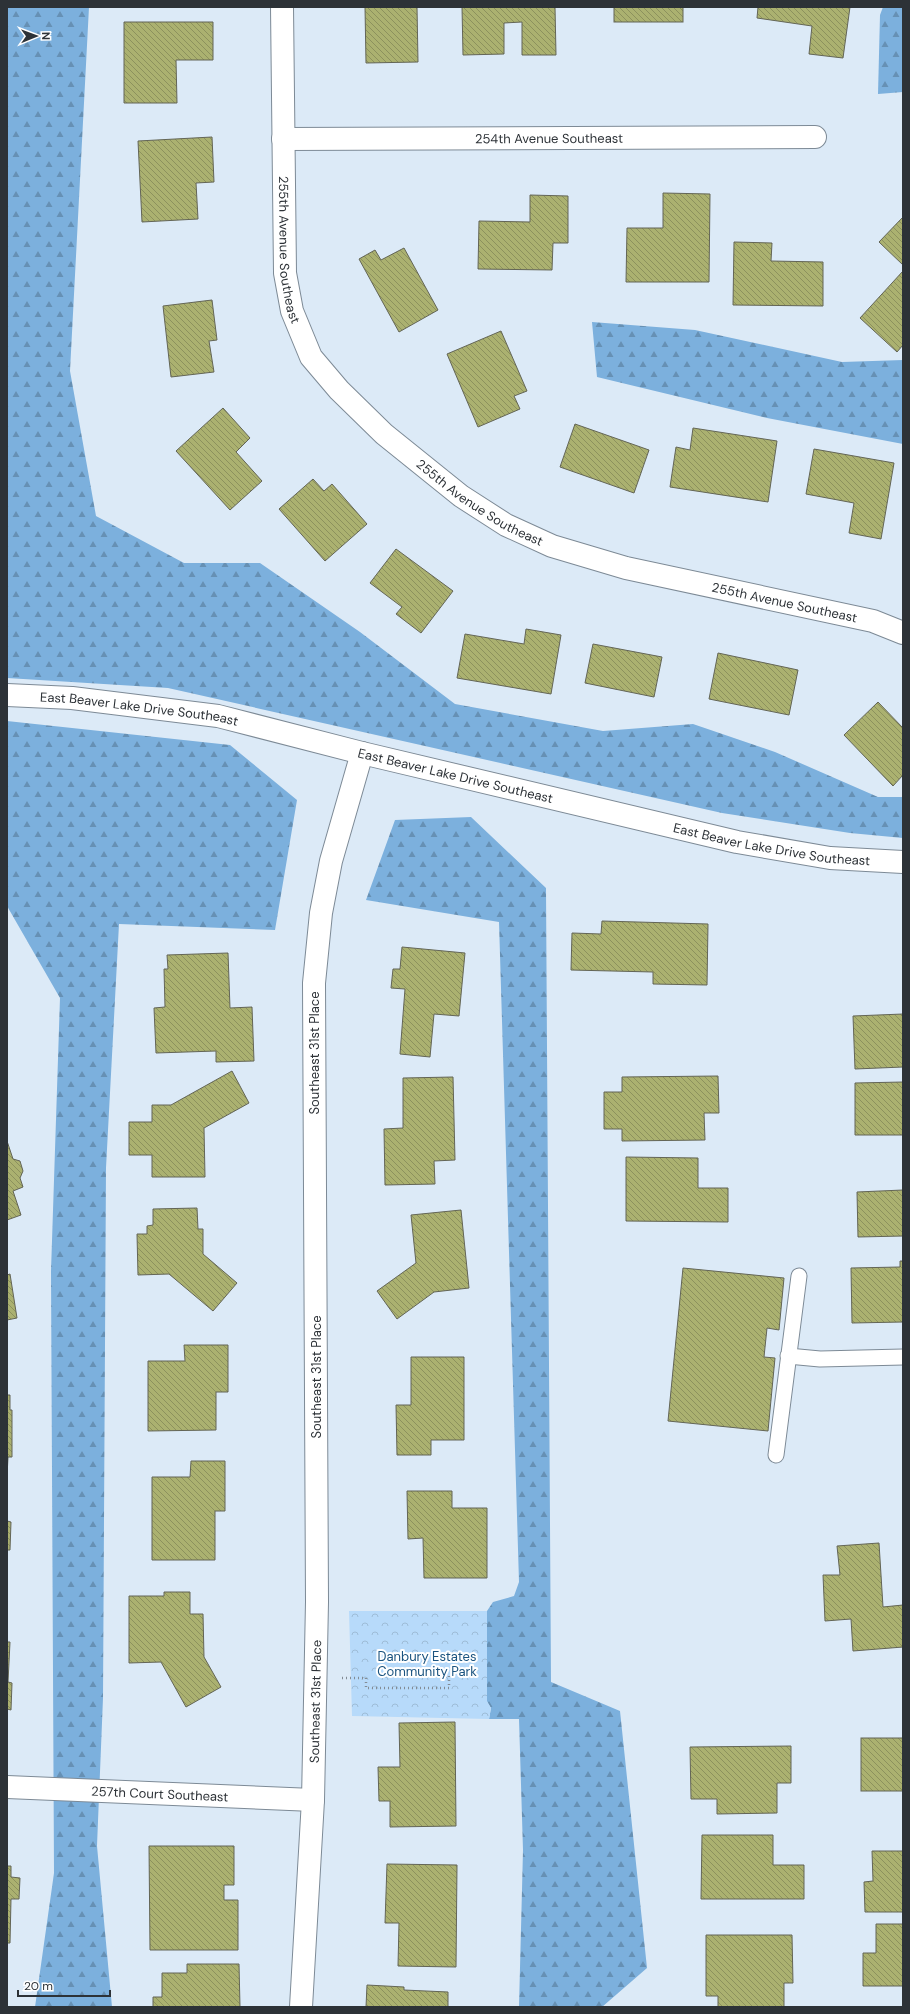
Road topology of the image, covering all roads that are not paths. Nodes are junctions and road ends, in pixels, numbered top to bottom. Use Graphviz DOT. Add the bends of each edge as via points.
graph roads {
  1 [pos="282,7"];
  2 [pos="816,137"];
  3 [pos="284,139"];
  4 [pos="903,633"];
  5 [pos="7,695"];
  6 [pos="362,753"];
  7 [pos="903,862"];
  8 [pos="799,1276"];
  9 [pos="788,1356"];
  10 [pos="903,1358"];
  11 [pos="776,1455"];
  12 [pos="7,1787"];
  13 [pos="313,1800"];
  14 [pos="301,2007"];
  1 -- 3 [label="street"];
  2 -- 3 [label="street, 254th Avenue Southeast"];
  3 -- 4 [label="street, 255th Avenue Southeast" via="285,273 292,311 311,357 339,390 384,434 455,491 506,525 552,546 626,568 873,621"];
  5 -- 6 [label="street, East Beaver Lake Drive Southeast" via="72,698 218,716"];
  6 -- 7 [label="street, East Beaver Lake Drive Southeast" via="737,842 830,858"];
  6 -- 13 [label="street, Southeast 31st Place" via="330,861 321,913 314,983 317,1586"];
  8 -- 9 [label="lane"];
  9 -- 10 [label="lane" via="820,1359"];
  9 -- 11 [label="lane"];
  12 -- 13 [label="street, 257th Court Southeast"];
  13 -- 14 [label="street, Southeast 31st Place"];
}
